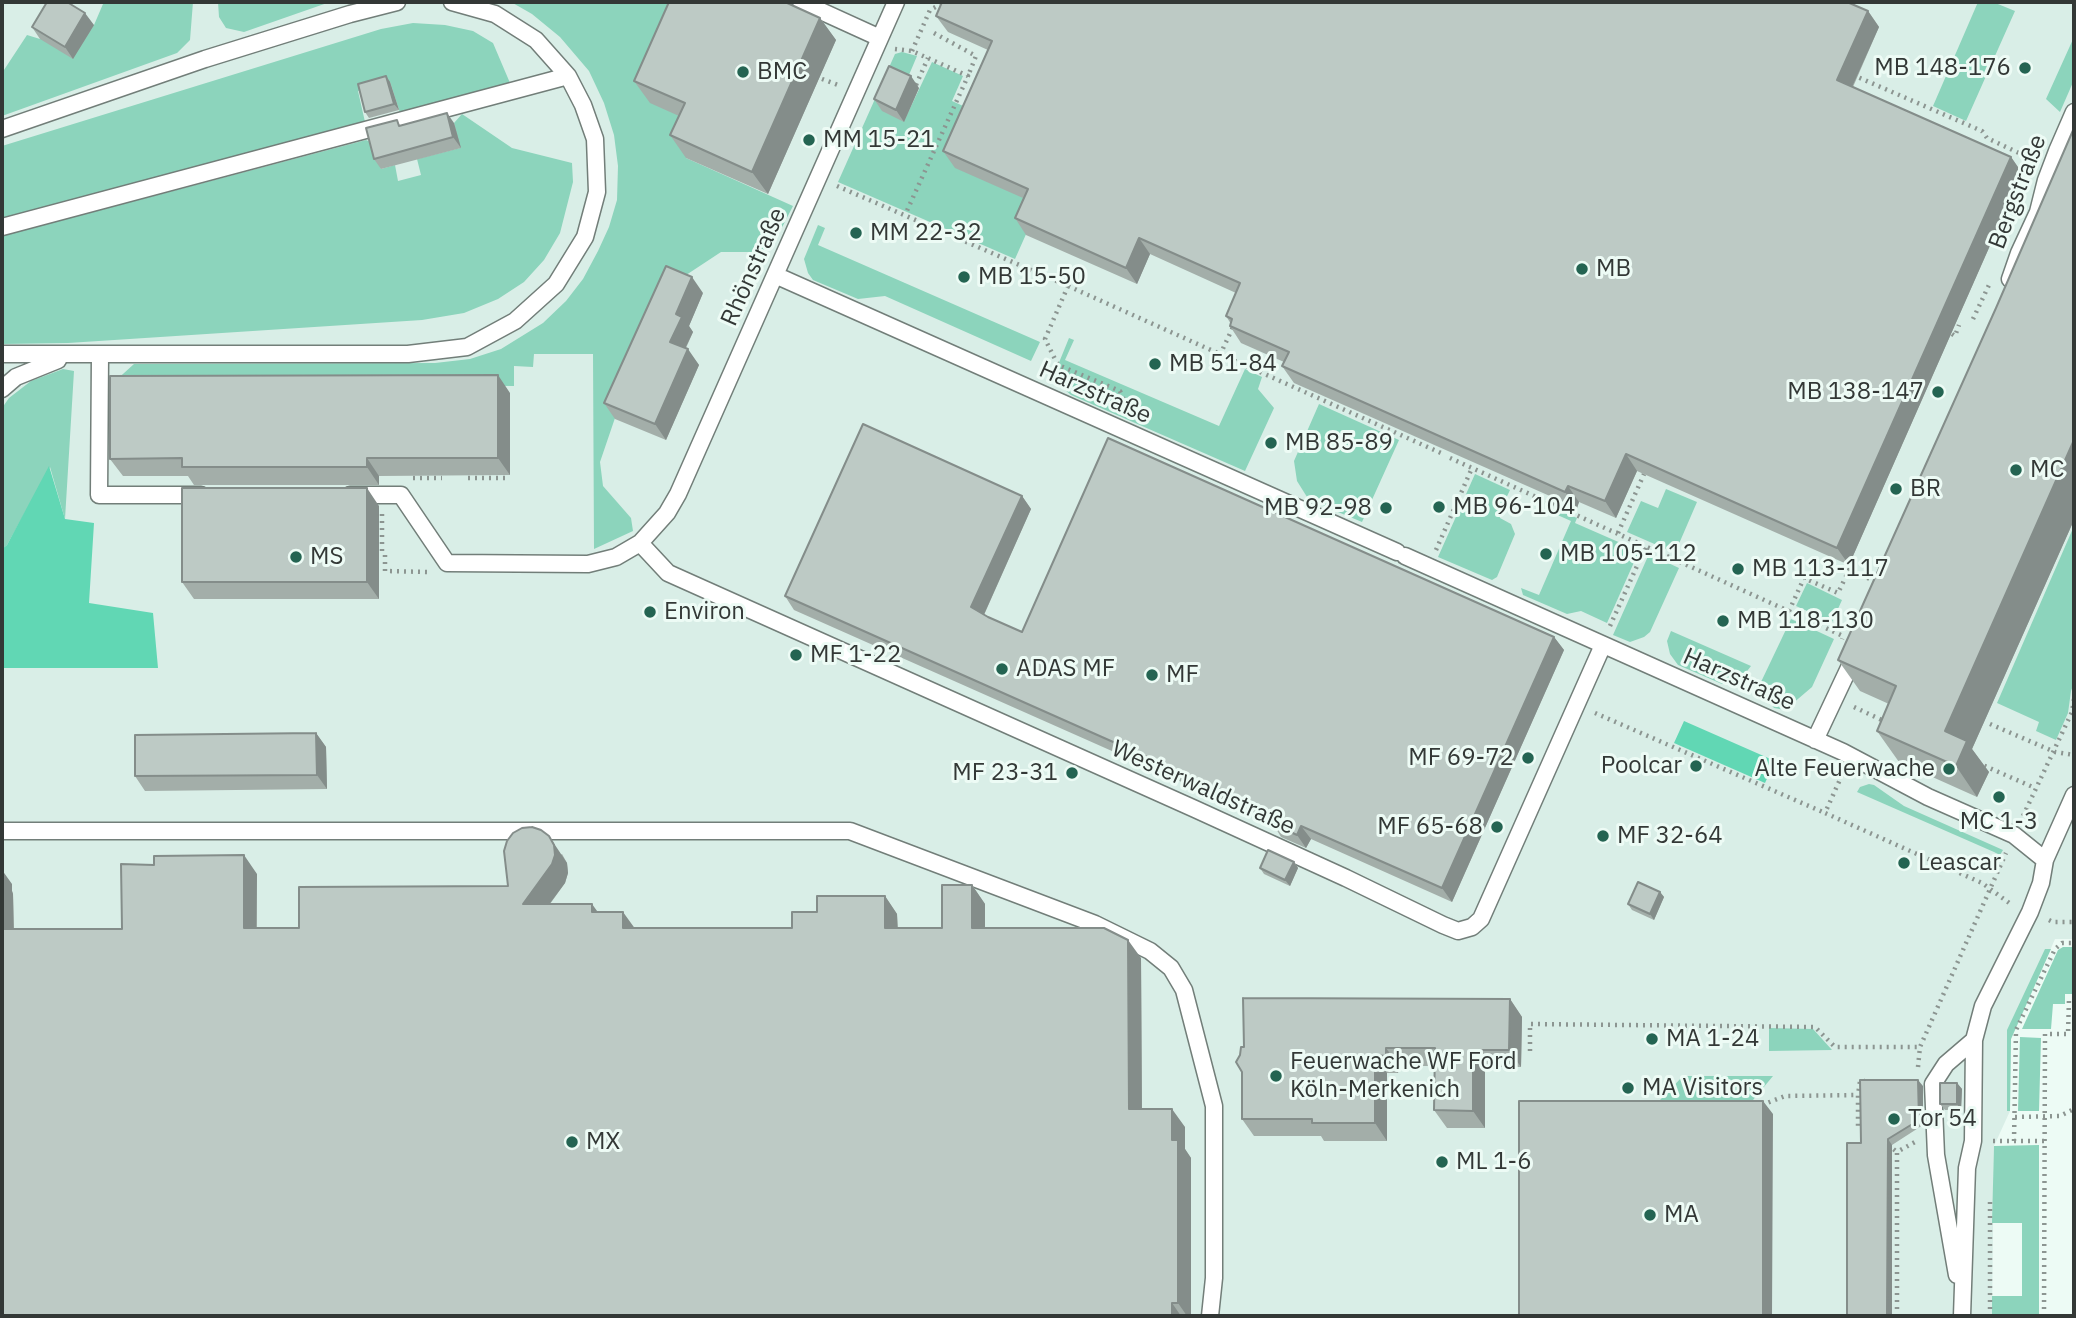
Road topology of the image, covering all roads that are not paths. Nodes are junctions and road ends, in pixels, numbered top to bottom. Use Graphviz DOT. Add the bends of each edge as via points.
graph roads {
  1 [pos="397,2"];
  2 [pos="452,2"];
  3 [pos="801,2"];
  4 [pos="896,2"];
  5 [pos="880,38"];
  6 [pos="568,76"];
  7 [pos="2074,112"];
  8 [pos="2,129"];
  9 [pos="2,227"];
  10 [pos="775,275"];
  11 [pos="2006,290"];
  12 [pos="2,354"];
  13 [pos="75,355"];
  14 [pos="100,355"];
  15 [pos="2,389"];
  16 [pos="222,495"];
  17 [pos="332,495"];
  18 [pos="640,543"];
  19 [pos="1606,637"];
  20 [pos="1860,643"];
  21 [pos="1815,740"];
  22 [pos="2074,796"];
  23 [pos="2,831"];
  24 [pos="2045,860"];
  25 [pos="1974,1040"];
  26 [pos="1962,1297"];
  27 [pos="1210,1316"];
  28 [pos="1962,1316"];
  1 -- 8 [label="lane" via="205,59"];
  2 -- 6 [label="lane" via="495,14 536,40"];
  3 -- 5 [label="lane"];
  4 -- 5 [label="lane, Rhönstraße"];
  5 -- 10 [label="lane, Rhönstraße"];
  6 -- 9 [label="lane"];
  6 -- 14 [label="lane" via="595,139 597,192 585,237 556,284 515,321 467,347 408,354"];
  7 -- 11 [label="lane, Bergstraße"];
  10 -- 18 [label="lane, Rhönstraße" via="678,494 658,526"];
  10 -- 19 [label="lane, Harzstraße" via="1401,554"];
  12 -- 13 [label="lane"];
  13 -- 14 [label="lane"];
  13 -- 15 [label="lane" via="28,371"];
  14 -- 16 [label="lane" via="99,495"];
  17 -- 18 [label="lane, Rhönstraße" via="401,495 447,563 588,564 616,557"];
  18 -- 19 [label="lane, Westerwaldstraße" via="668,573 1458,931 1481,919"];
  19 -- 21 [label="lane, Harzstraße"];
  20 -- 21 [label="lane"];
  21 -- 24 [label="lane, Harzstraße" via="2014,835"];
  22 -- 24 [label="lane"];
  23 -- 27 [label="lane" via="850,831 1095,924 1150,951 1171,968 1184,990 1214,1106"];
  24 -- 25 [label="lane" via="2030,912 1983,1006"];
  25 -- 26 [label="lane" via="1973,1140 1967,1168"];
  25 -- 26 [label="lane" via="1946,1064 1933,1084 1936,1154"];
  26 -- 28 [label="lane"];
}
